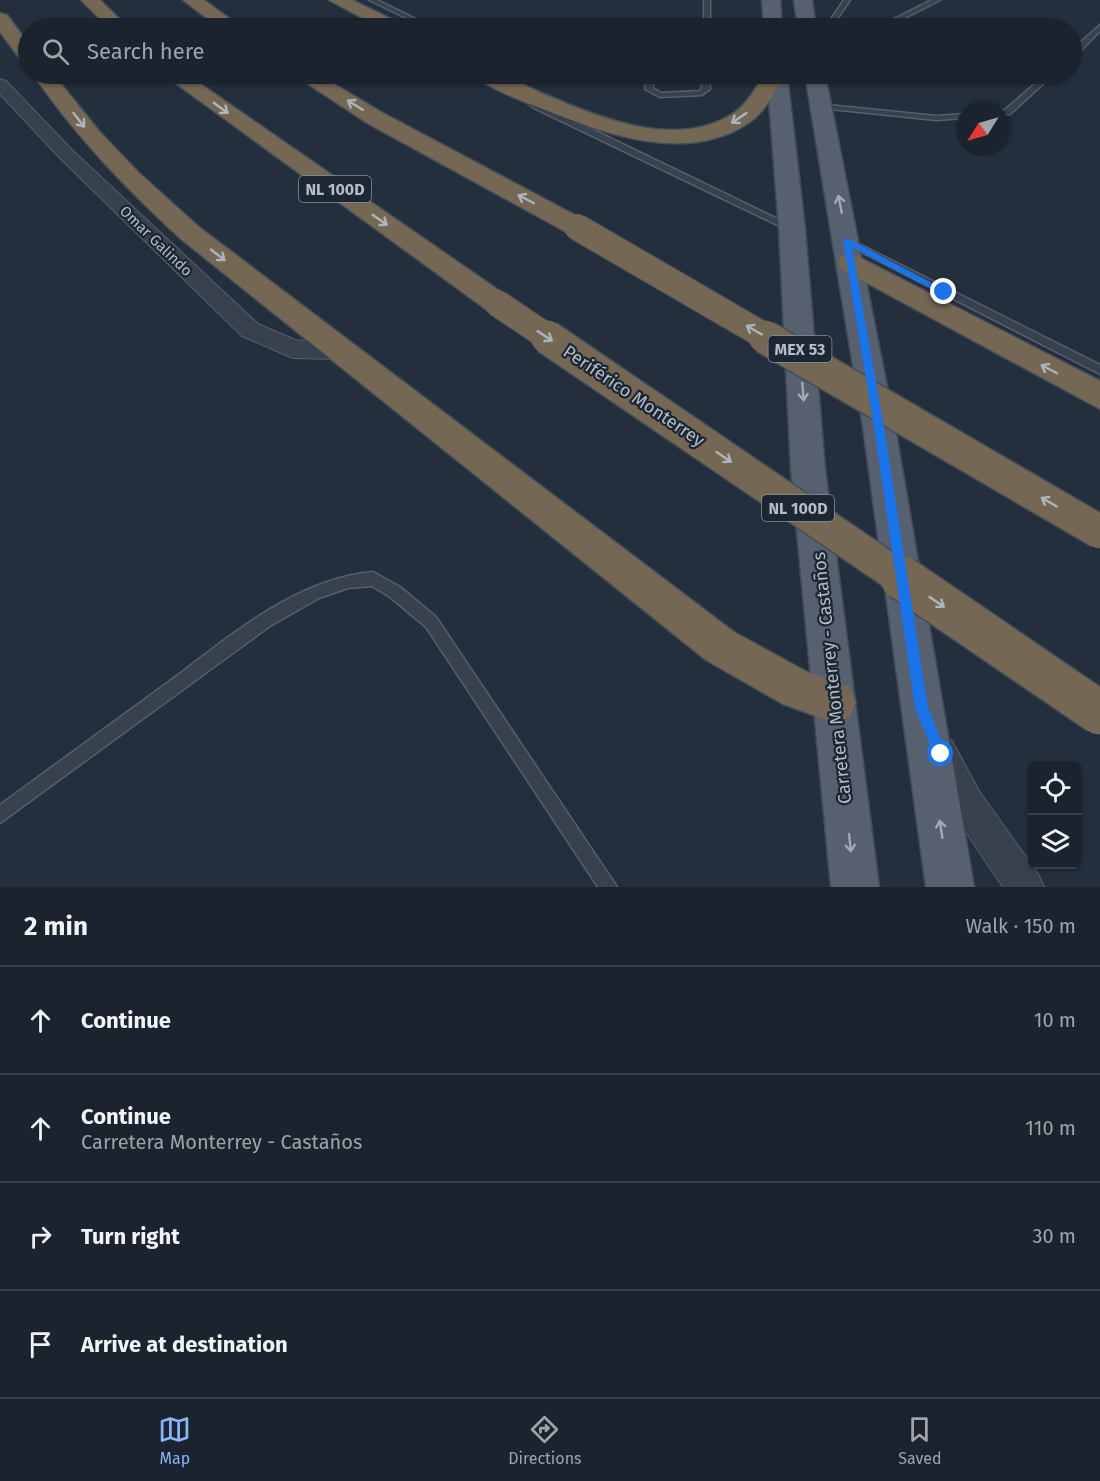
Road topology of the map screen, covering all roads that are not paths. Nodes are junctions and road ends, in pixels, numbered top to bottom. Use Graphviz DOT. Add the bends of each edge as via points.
graph roads {
  1 [pos="90,0"];
  2 [pos="192,0"];
  3 [pos="338,0"];
  4 [pos="372,0"];
  5 [pos="707,0"];
  6 [pos="771,0"];
  7 [pos="803,0"];
  8 [pos="847,0"];
  9 [pos="937,0"];
  10 [pos="109,18"];
  11 [pos="218,18"];
  12 [pos="375,18"];
  13 [pos="410,18"];
  14 [pos="707,18"];
  15 [pos="772,18"];
  16 [pos="806,18"];
  17 [pos="834,18"];
  18 [pos="901,18"];
  19 [pos="0,19"];
  20 [pos="1100,27"];
  21 [pos="18,43"];
  22 [pos="1082,44"];
  23 [pos="0,84"];
  24 [pos="51,84"];
  25 [pos="187,84"];
  26 [pos="319,84"];
  27 [pos="513,84"];
  28 [pos="517,84"];
  29 [pos="650,84"];
  30 [pos="706,84"];
  31 [pos="769,84"];
  32 [pos="777,84"];
  33 [pos="817,84"];
  34 [pos="1039,84"];
  35 [pos="821,106"];
  36 [pos="1010,109"];
  37 [pos="956,117"];
  38 [pos="792,229"];
  39 [pos="849,251"];
  40 [pos="338,350"];
  41 [pos="1100,370"];
  42 [pos="1100,396"];
  43 [pos="1100,531"];
  44 [pos="835,702"];
  45 [pos="922,708"];
  46 [pos="1100,713"];
  47 [pos="0,815"];
  48 [pos="608,887"];
  49 [pos="855,887"];
  50 [pos="950,887"];
  51 [pos="1025,887"];
  1 -- 10 [label="highway"];
  2 -- 11 [label="highway"];
  3 -- 12 [label="highway"];
  4 -- 13 [label="lane"];
  5 -- 14 [label="lane"];
  6 -- 15 [label="main road"];
  7 -- 16 [label="main road"];
  8 -- 17 [label="lane"];
  9 -- 18 [label="lane"];
  19 -- 21 [label="highway"];
  20 -- 22 [label="lane"];
  23 -- 40 [label="street, Omar Galindo" via="66,154 250,330 293,349"];
  24 -- 40 [label="highway, one-way" via="129,177 190,233"];
  25 -- 46 [label="highway, Periférico Monterrey / NL 100D, one-way, bridge" via="497,303"];
  43 -- 26 [label="highway, one-way, bridge" via="577,227"];
  27 -- 38 [label="lane" via="539,107"];
  31 -- 28 [label="highway, one-way" via="741,118 703,135 680,137 627,131"];
  29 -- 30 [label="lane" via="649,89 660,95 702,93"];
  32 -- 38 [label="main road, Carretera Monterrey - Castaños / MEX 53"];
  33 -- 35 [label="main road"];
  34 -- 36 [label="lane"];
  35 -- 37 [label="lane"];
  39 -- 35 [label="main road, one-way"];
  38 -- 44 [label="main road, Carretera Monterrey - Castaños / MEX 53, one-way" via="808,468"];
  39 -- 41 [label="lane"];
  42 -- 39 [label="highway, one-way"];
  39 -- 45 [label="main road"];
  40 -- 44 [label="highway" via="720,646 798,689"];
  44 -- 49 [label="main road, Carretera Monterrey - Castaños / MEX 53, one-way"];
  50 -- 45 [label="main road, one-way"];
  45 -- 51 [label="street" via="967,803"];
  47 -- 48 [label="lane" via="265,621 315,593 348,581 373,579 431,622"];
}
